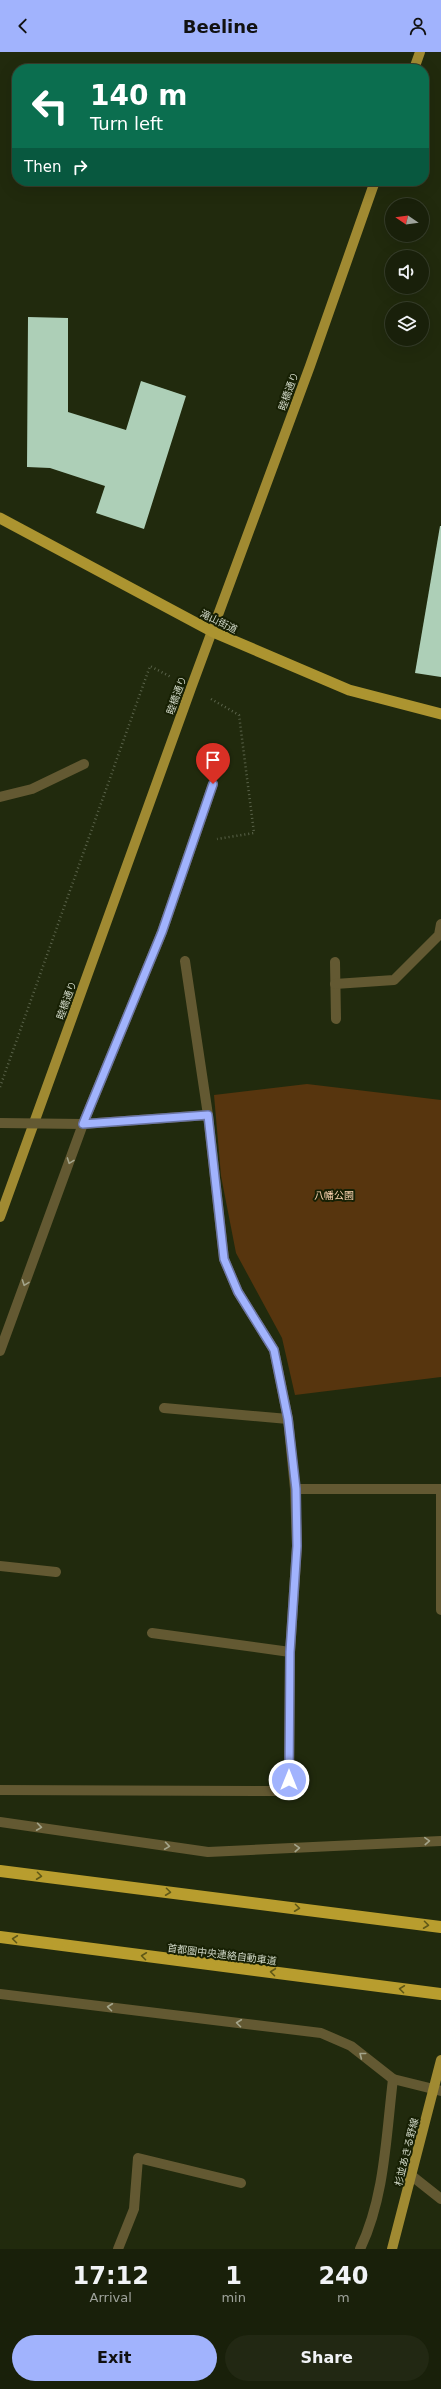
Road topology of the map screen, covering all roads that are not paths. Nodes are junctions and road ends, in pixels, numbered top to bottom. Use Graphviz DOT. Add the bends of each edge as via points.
graph roads {
  1 [pos="420,52"];
  2 [pos="416,64"];
  3 [pos="373,186"];
  4 [pos="0,518"];
  5 [pos="213,632"];
  6 [pos="441,714"];
  7 [pos="84,764"];
  8 [pos="213,784"];
  9 [pos="0,797"];
  10 [pos="441,924"];
  11 [pos="185,961"];
  12 [pos="334,962"];
  13 [pos="335,984"];
  14 [pos="336,1020"];
  15 [pos="208,1115"];
  16 [pos="0,1123"];
  17 [pos="83,1124"];
  18 [pos="0,1217"];
  19 [pos="0,1351"];
  20 [pos="164,1408"];
  21 [pos="288,1419"];
  22 [pos="296,1489"];
  23 [pos="0,1566"];
  24 [pos="56,1572"];
  25 [pos="441,1610"];
  26 [pos="152,1633"];
  27 [pos="290,1652"];
  28 [pos="0,1790"];
  29 [pos="0,1822"];
  30 [pos="441,1841"];
  31 [pos="0,1871"];
  32 [pos="441,1927"];
  33 [pos="0,1937"];
  34 [pos="0,1994"];
  35 [pos="441,1994"];
  36 [pos="441,2060"];
  37 [pos="393,2079"];
  38 [pos="438,2090"];
  39 [pos="412,2176"];
  40 [pos="241,2183"];
  41 [pos="441,2199"];
  42 [pos="118,2249"];
  43 [pos="360,2249"];
  44 [pos="392,2249"];
  1 -- 2 [label="main road"];
  3 -- 5 [label="main road, 睦橋通り"];
  4 -- 5 [label="highway, 滝山街道"];
  5 -- 6 [label="highway, 滝山街道" via="349,690"];
  5 -- 18 [label="main road, 睦橋通り"];
  7 -- 9 [label="street" via="32,789"];
  8 -- 17 [label="street" via="162,932"];
  10 -- 13 [label="street" via="439,935 394,980"];
  11 -- 15 [label="street"];
  12 -- 13 [label="street"];
  13 -- 14 [label="street"];
  15 -- 17 [label="street"];
  15 -- 21 [label="street" via="224,1259 238,1292 274,1350"];
  16 -- 17 [label="street, bridge"];
  17 -- 19 [label="street, one-way"];
  20 -- 21 [label="street"];
  21 -- 22 [label="street"];
  22 -- 25 [label="street" via="441,1489"];
  22 -- 27 [label="street" via="297,1546"];
  23 -- 24 [label="street"];
  26 -- 27 [label="street"];
  27 -- 28 [label="street" via="289,1780 278,1791"];
  29 -- 30 [label="street, one-way" via="208,1852"];
  31 -- 32 [label="highway, one-way"];
  35 -- 33 [label="highway, 首都圏中央連絡自動車道, one-way"];
  37 -- 34 [label="street, one-way" via="351,2046 321,2033"];
  36 -- 38 [label="main road, 杉並あきる野線"];
  37 -- 38 [label="street"];
  37 -- 43 [label="street" via="385,2163 367,2235"];
  38 -- 39 [label="main road, 杉並あきる野線"];
  39 -- 41 [label="street"];
  39 -- 44 [label="main road, 杉並あきる野線"];
  40 -- 42 [label="street" via="138,2158 134,2209"];
}
